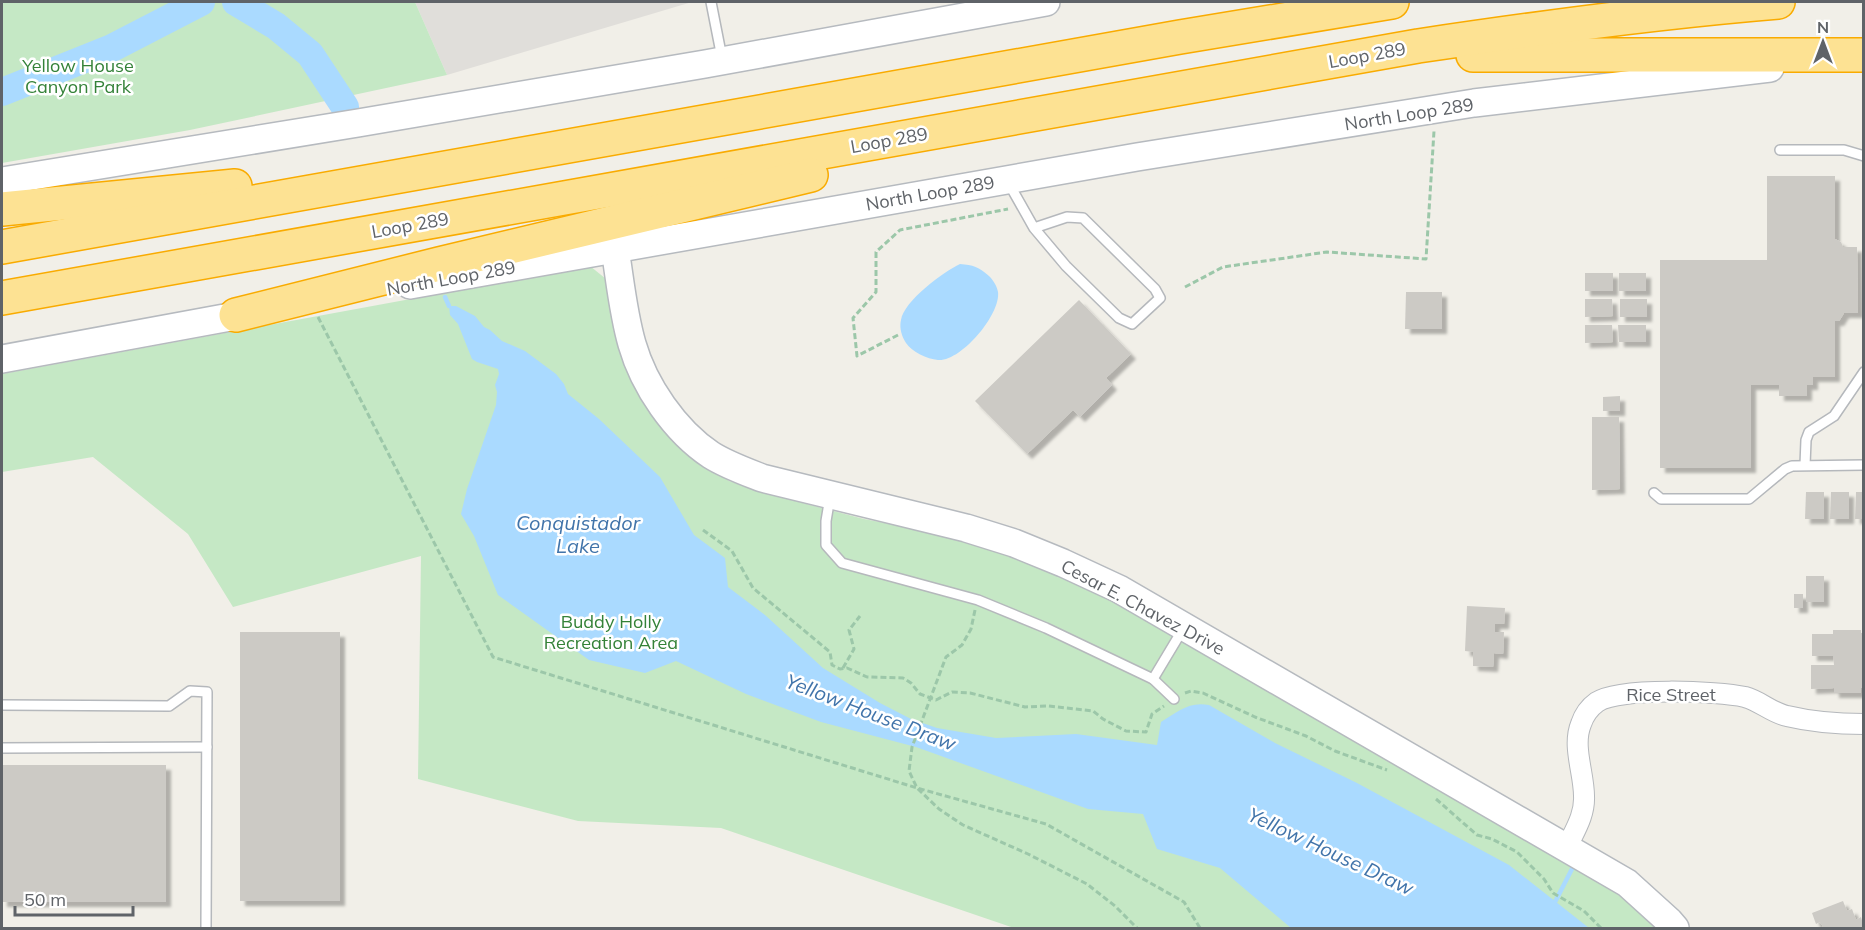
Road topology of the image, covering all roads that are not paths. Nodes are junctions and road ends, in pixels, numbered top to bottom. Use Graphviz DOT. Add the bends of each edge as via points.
graph roads {
  1 [pos="711,2"];
  2 [pos="1046,2"];
  3 [pos="1336,2"];
  4 [pos="1392,2"];
  5 [pos="1778,2"];
  6 [pos="1180,37"];
  7 [pos="1863,55"];
  8 [pos="723,60"];
  9 [pos="1319,64"];
  10 [pos="1863,66"];
  11 [pos="1066,109"];
  12 [pos="1780,150"];
  13 [pos="1863,156"];
  14 [pos="408,174"];
  15 [pos="1007,180"];
  16 [pos="2,181"];
  17 [pos="2,209"];
  18 [pos="1034,228"];
  19 [pos="2,248"];
  20 [pos="615,249"];
  21 [pos="2,298"];
  22 [pos="236,315"];
  23 [pos="2,359"];
  24 [pos="1863,372"];
  25 [pos="1805,465"];
  26 [pos="1863,465"];
  27 [pos="1654,493"];
  28 [pos="831,495"];
  29 [pos="1184,627"];
  30 [pos="1153,679"];
  31 [pos="1174,699"];
  32 [pos="2,705"];
  33 [pos="1863,724"];
  34 [pos="207,747"];
  35 [pos="2,748"];
  36 [pos="1567,847"];
  37 [pos="206,928"];
  38 [pos="1675,928"];
  1 -- 8 [label="lane"];
  2 -- 8 [label="main road"];
  3 -- 6 [label="highway"];
  4 -- 6 [label="highway"];
  5 -- 9 [label="highway, Loop 289" via="1565,24"];
  6 -- 14 [label="highway"];
  7 -- 9 [label="highway" via="1480,54 1381,66"];
  8 -- 16 [label="main road"];
  9 -- 11 [label="highway, Loop 289"];
  10 -- 15 [label="main road, North Loop 289" via="1778,67 1485,101"];
  11 -- 21 [label="highway, Loop 289"];
  11 -- 22 [label="highway" via="1016,132 767,186"];
  12 -- 13 [label="lane" via="1844,150"];
  14 -- 17 [label="highway" via="315,178"];
  14 -- 19 [label="highway"];
  15 -- 18 [label="lane"];
  15 -- 20 [label="main road, North Loop 289"];
  18 -- 18 [label="lane" via="1119,318 1132,324 1160,298 1083,218 1067,217"];
  20 -- 22 [label="main road, North Loop 289"];
  20 -- 28 [label="main road, Cesar E. Chavez Drive" via="632,346 655,395 672,418 711,455 734,468"];
  22 -- 23 [label="main road, North Loop 289"];
  24 -- 25 [label="lane" via="1834,416 1809,432"];
  25 -- 26 [label="lane"];
  25 -- 27 [label="lane" via="1785,469 1749,499 1660,499"];
  28 -- 29 [label="main road, Cesar E. Chavez Drive" via="1014,543 1119,589"];
  28 -- 30 [label="lane" via="826,545 842,563 978,600"];
  29 -- 30 [label="lane"];
  29 -- 36 [label="main road, Cesar E. Chavez Drive"];
  30 -- 31 [label="lane"];
  32 -- 34 [label="lane" via="168,705 190,691 207,692"];
  33 -- 36 [label="street, Rice Street" via="1784,716 1747,698 1703,691 1616,695 1598,701 1580,725 1578,742 1585,797 1581,819"];
  34 -- 35 [label="lane"];
  34 -- 37 [label="lane"];
  36 -- 38 [label="main road, Cesar E. Chavez Drive" via="1627,883"];
}
